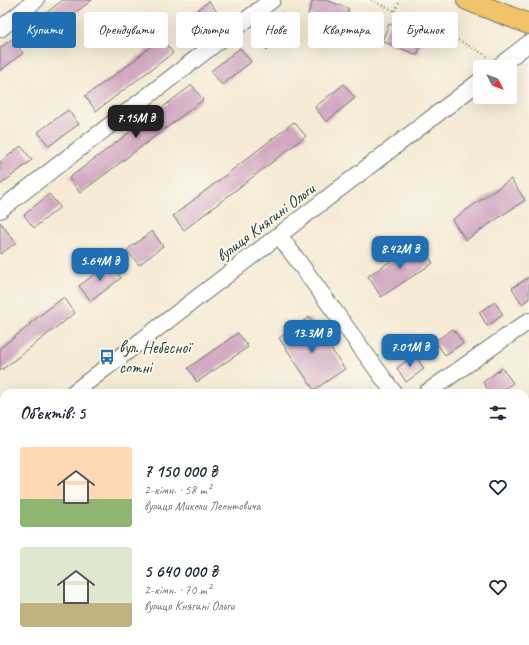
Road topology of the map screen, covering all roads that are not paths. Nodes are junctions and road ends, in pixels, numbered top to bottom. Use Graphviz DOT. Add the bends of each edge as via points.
graph roads {
  1 [pos="36,0"];
  2 [pos="272,0"];
  3 [pos="467,0"];
  4 [pos="529,24"];
  5 [pos="0,29"];
  6 [pos="528,44"];
  7 [pos="507,60"];
  8 [pos="473,86"];
  9 [pos="0,210"];
  10 [pos="279,236"];
  11 [pos="529,321"];
  12 [pos="78,389"];
  13 [pos="391,389"];
  14 [pos="432,389"];
  1 -- 5 [label="street"];
  2 -- 9 [label="street"];
  3 -- 4 [label="main road"];
  6 -- 7 [label="street"];
  8 -- 10 [label="street, вулиця Княгині Ольги"];
  10 -- 12 [label="street, вулиця Княгині Ольги"];
  10 -- 13 [label="street"];
  11 -- 14 [label="street"];
}
